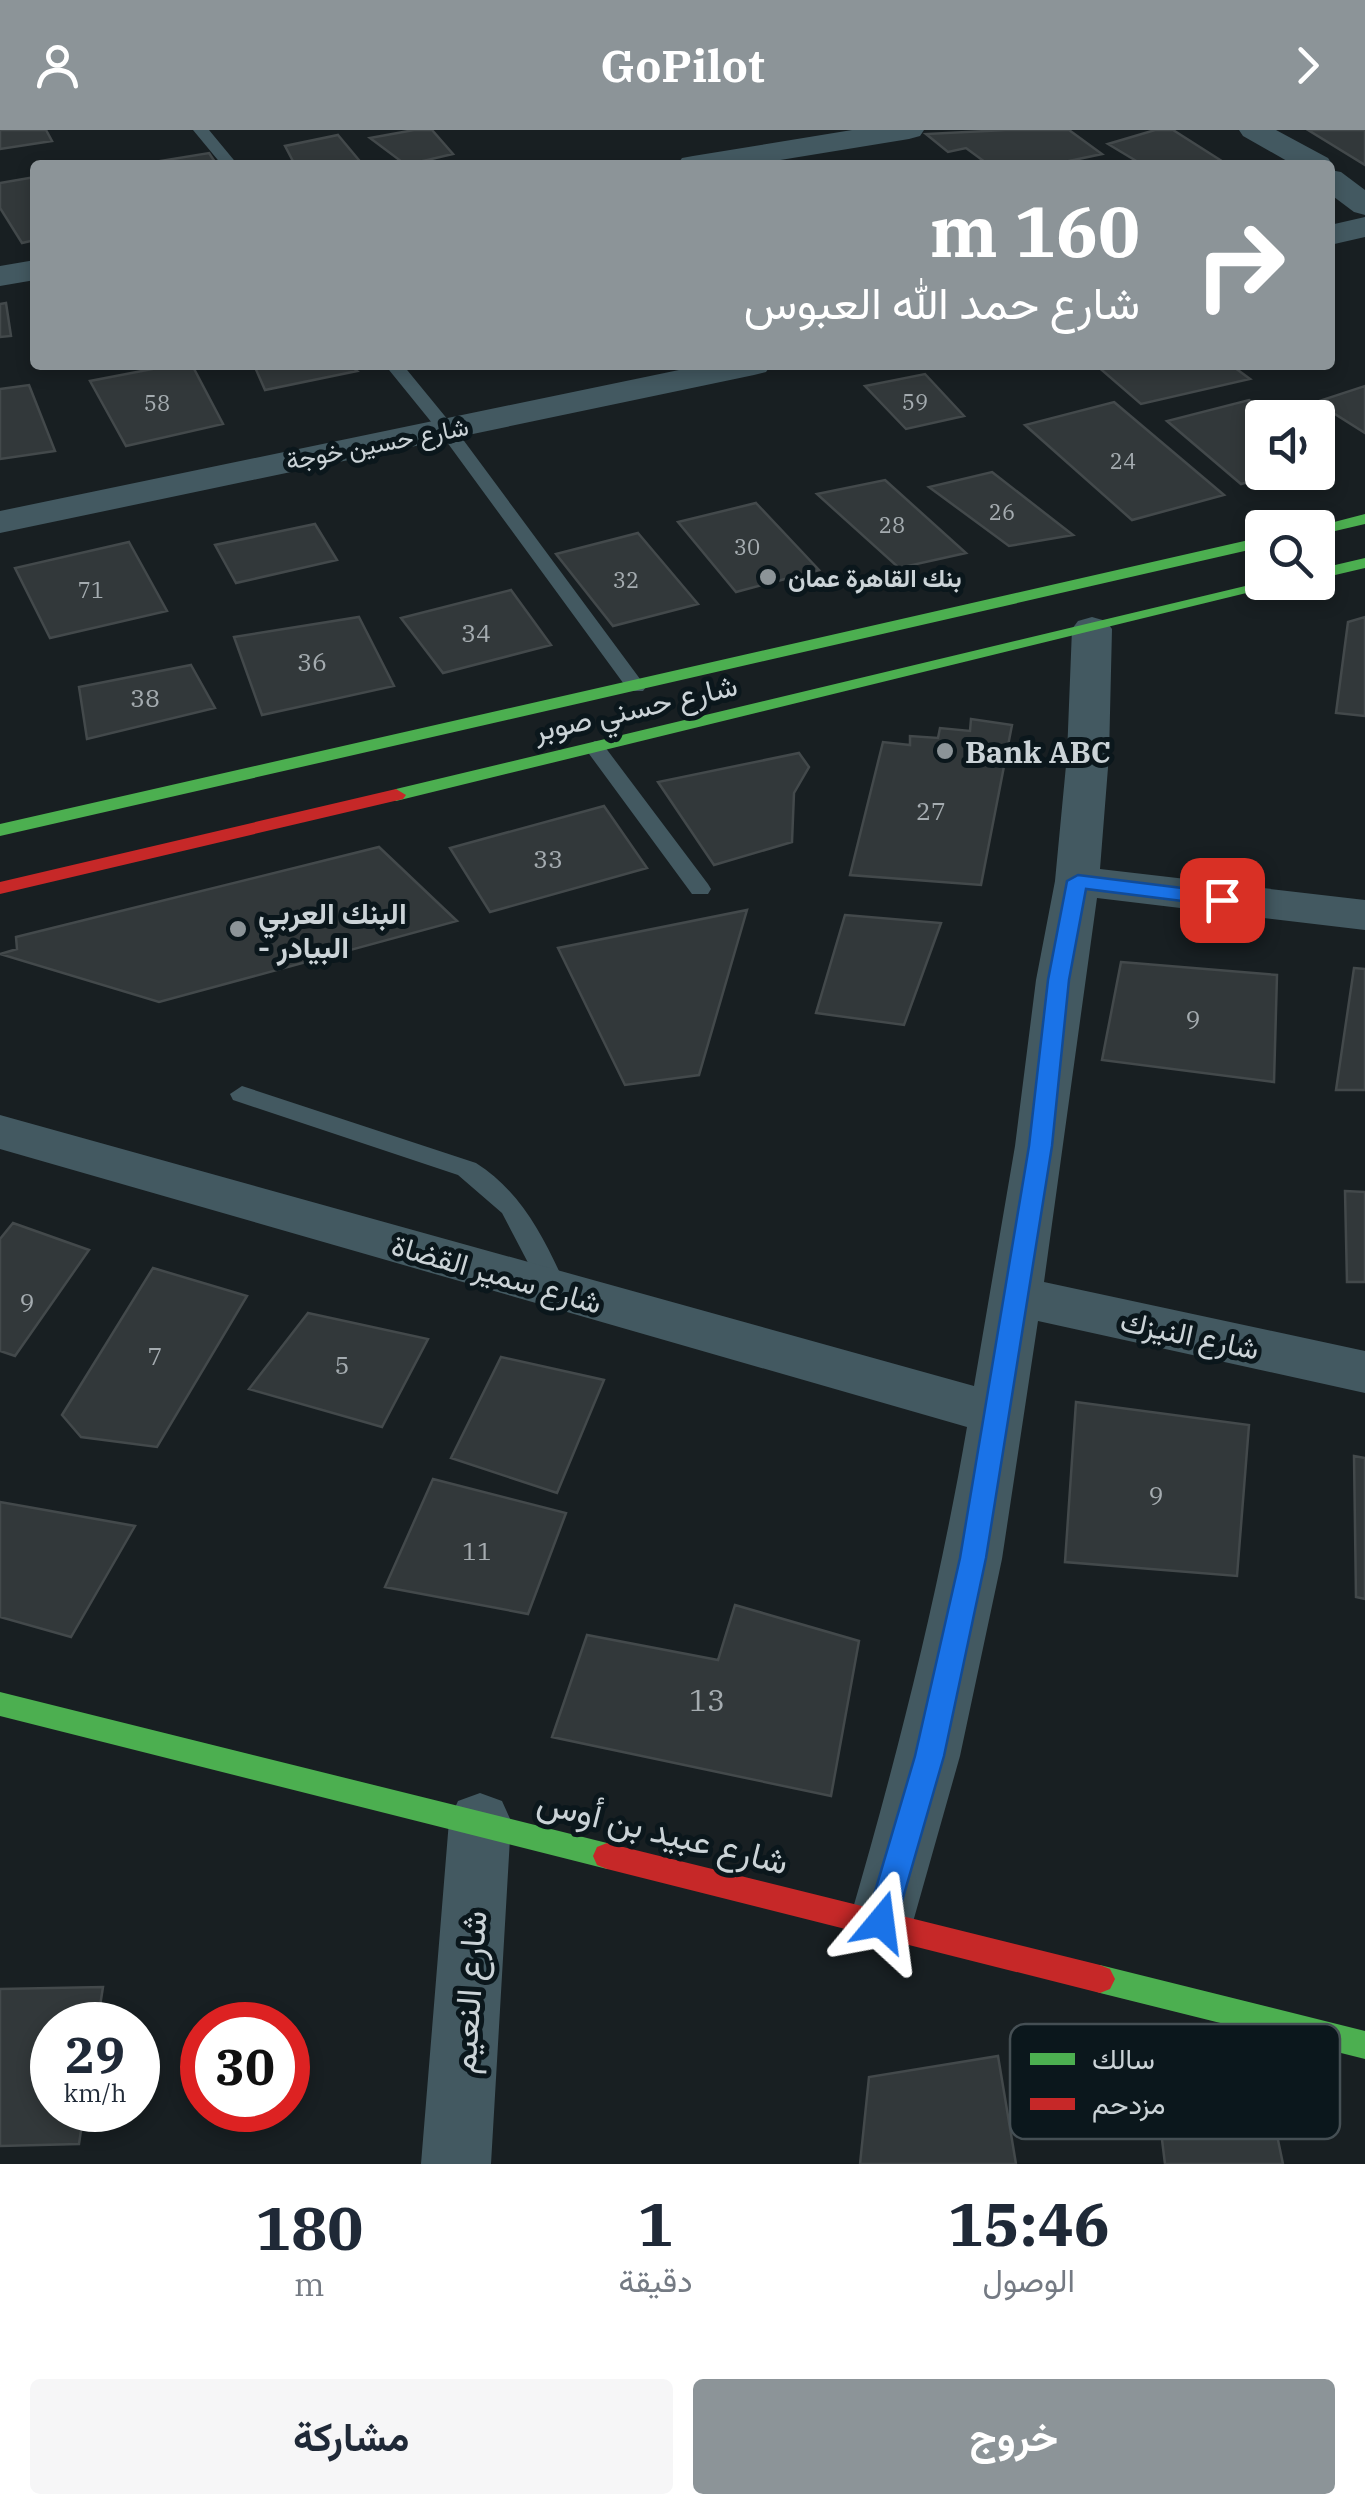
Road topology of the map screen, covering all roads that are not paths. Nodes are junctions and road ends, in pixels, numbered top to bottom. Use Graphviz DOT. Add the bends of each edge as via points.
graph roads {
  1 [pos="201,130"];
  2 [pos="910,130"];
  3 [pos="1254,130"];
  4 [pos="226,160"];
  5 [pos="724,160"];
  6 [pos="1306,160"];
  7 [pos="1335,175"];
  8 [pos="1335,180"];
  9 [pos="1365,190"];
  10 [pos="1365,205"];
  11 [pos="1365,226"];
  12 [pos="1335,234"];
  13 [pos="1365,242"];
  14 [pos="1335,249"];
  15 [pos="30,271"];
  16 [pos="0,276"];
  17 [pos="398,370"];
  18 [pos="730,370"];
  19 [pos="447,430"];
  20 [pos="1365,519"];
  21 [pos="0,522"];
  22 [pos="1335,526"];
  23 [pos="1335,533"];
  24 [pos="1245,546"];
  25 [pos="1365,548"];
  26 [pos="1365,563"];
  27 [pos="1335,570"];
  28 [pos="1245,591"];
  29 [pos="1092,629"];
  30 [pos="636,687"];
  31 [pos="595,747"];
  32 [pos="0,830"];
  33 [pos="1078,881"];
  34 [pos="0,888"];
  35 [pos="700,889"];
  36 [pos="1365,915"];
  37 [pos="242,1094"];
  38 [pos="0,1132"];
  39 [pos="555,1290"];
  40 [pos="1015,1296"];
  41 [pos="1365,1372"];
  42 [pos="994,1413"];
  43 [pos="0,1704"];
  44 [pos="480,1821"];
  45 [pos="881,1922"];
  46 [pos="1282,2024"];
  47 [pos="1340,2039"];
  48 [pos="1365,2045"];
  49 [pos="456,2164"];
  1 -- 4 [label="lane"];
  2 -- 5 [label="street"];
  3 -- 6 [label="street"];
  7 -- 9 [label="street"];
  8 -- 10 [label="street"];
  11 -- 12 [label="street"];
  13 -- 14 [label="street"];
  15 -- 16 [label="street"];
  17 -- 19 [label="lane"];
  18 -- 19 [label="street, شارع حسين خوجة"];
  19 -- 21 [label="street, شارع حسين خوجة"];
  19 -- 30 [label="lane"];
  20 -- 22 [label="main road"];
  23 -- 25 [label="main road"];
  24 -- 30 [label="main road, شارع حسني صوبر"];
  26 -- 27 [label="main road"];
  28 -- 29 [label="main road, شارع حسني صوبر"];
  29 -- 31 [label="main road, شارع حسني صوبر"];
  29 -- 33 [label="street"];
  30 -- 32 [label="main road, شارع حسني صوبر"];
  31 -- 34 [label="main road, شارع حسني صوبر"];
  31 -- 35 [label="lane"];
  33 -- 36 [label="street"];
  33 -- 40 [label="street"];
  37 -- 39 [label="lane" via="467,1169 496,1186"];
  38 -- 39 [label="street, شارع سمير القضاة"];
  39 -- 42 [label="street, شارع سمير القضاة"];
  40 -- 41 [label="street, شارع النيزك"];
  40 -- 42 [label="street"];
  42 -- 45 [label="street" via="973,1558 934,1738"];
  43 -- 44 [label="main road, شارع عبيد بن أوس"];
  44 -- 45 [label="main road, شارع عبيد بن أوس"];
  44 -- 49 [label="street, شارع النعيم"];
  45 -- 46 [label="main road, شارع عبيد بن أوس"];
  47 -- 48 [label="main road, شارع عبيد بن أوس"];
}
